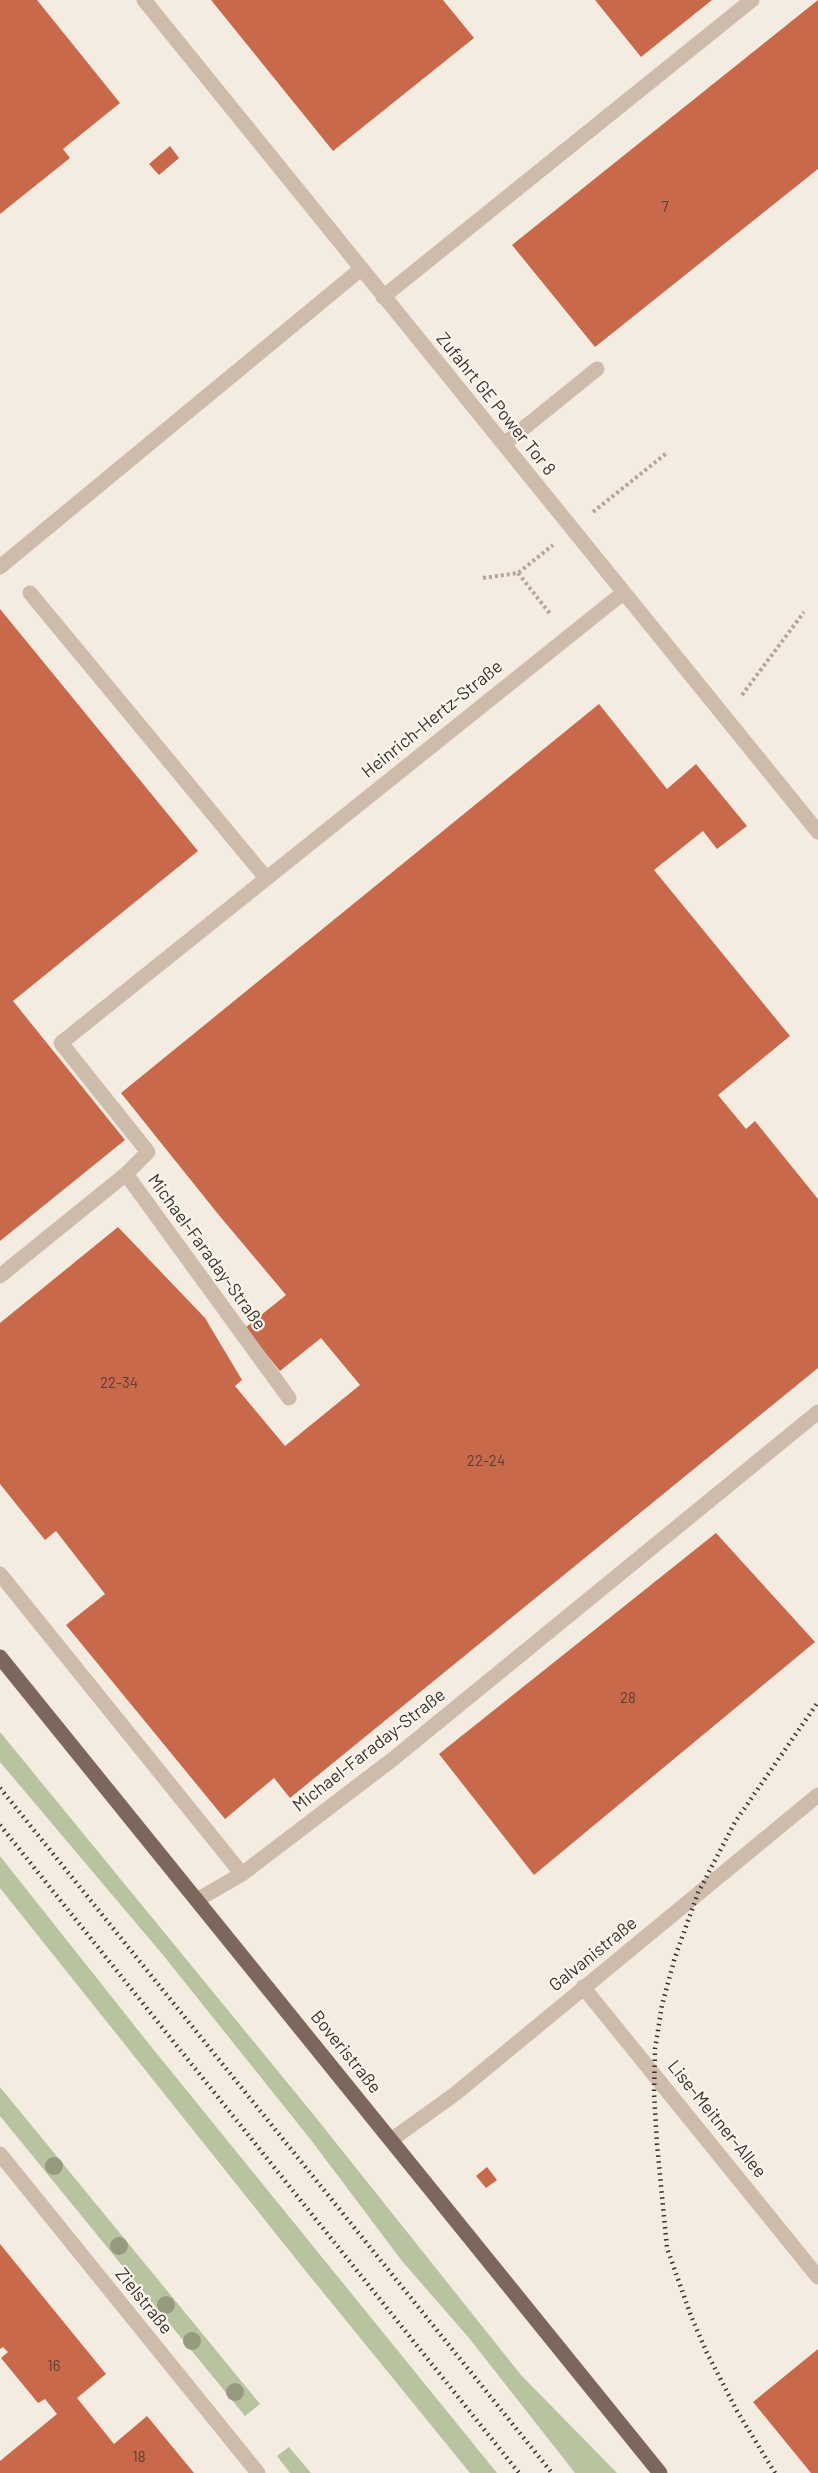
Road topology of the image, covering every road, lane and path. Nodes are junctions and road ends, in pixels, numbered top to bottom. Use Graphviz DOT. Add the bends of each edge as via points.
graph roads {
  1 [pos="144,0"];
  2 [pos="752,0"];
  3 [pos="361,269"];
  4 [pos="383,297"];
  5 [pos="597,369"];
  6 [pos="504,444"];
  7 [pos="0,567"];
  8 [pos="518,573"];
  9 [pos="623,592"];
  10 [pos="30,593"];
  11 [pos="804,612"];
  12 [pos="567,636"];
  13 [pos="725,717"];
  14 [pos="818,832"];
  15 [pos="266,878"];
  16 [pos="126,1174"];
  17 [pos="0,1276"];
  18 [pos="289,1398"];
  19 [pos="818,1412"];
  20 [pos="0,1574"];
  21 [pos="0,1657"];
  22 [pos="818,1795"];
  23 [pos="242,1874"];
  24 [pos="197,1900"];
  25 [pos="583,1987"];
  26 [pos="391,2140"];
  27 [pos="0,2154"];
  28 [pos="818,2277"];
  29 [pos="258,2473"];
  30 [pos="660,2473"];
  1 -- 3 [label="street, Zufahrt GE Power Tor 8"];
  2 -- 4 [label="street"];
  3 -- 4 [label="street, Zufahrt GE Power Tor 8"];
  3 -- 7 [label="street"];
  4 -- 6 [label="street, Zufahrt GE Power Tor 8"];
  5 -- 6 [label="street"];
  6 -- 9 [label="street, Zufahrt GE Power Tor 8"];
  8 -- 12 [label="path"];
  9 -- 12 [label="street, Heinrich-Hertz-Straße"];
  9 -- 13 [label="street, Zufahrt GE Power Tor 8"];
  10 -- 15 [label="street"];
  11 -- 13 [label="path"];
  12 -- 15 [label="street, Heinrich-Hertz-Straße"];
  13 -- 14 [label="street, Zufahrt GE Power Tor 8"];
  15 -- 16 [label="street, Heinrich-Hertz-Straße" via="61,1043 148,1152"];
  16 -- 17 [label="street, Michael-Faraday-Straße"];
  16 -- 18 [label="street, Michael-Faraday-Straße"];
  19 -- 23 [label="street, Michael-Faraday-Straße" via="393,1759"];
  20 -- 23 [label="street"];
  21 -- 24 [label="main road, Boveristraße"];
  22 -- 25 [label="street, Galvanistraße"];
  23 -- 24 [label="street, Michael-Faraday-Straße"];
  24 -- 26 [label="main road, Boveristraße"];
  25 -- 26 [label="street, Galvanistraße" via="455,2094"];
  25 -- 28 [label="street, Lise-Meitner-Allee"];
  26 -- 30 [label="main road, Boveristraße"];
  27 -- 29 [label="street, Zielstraße"];
}
